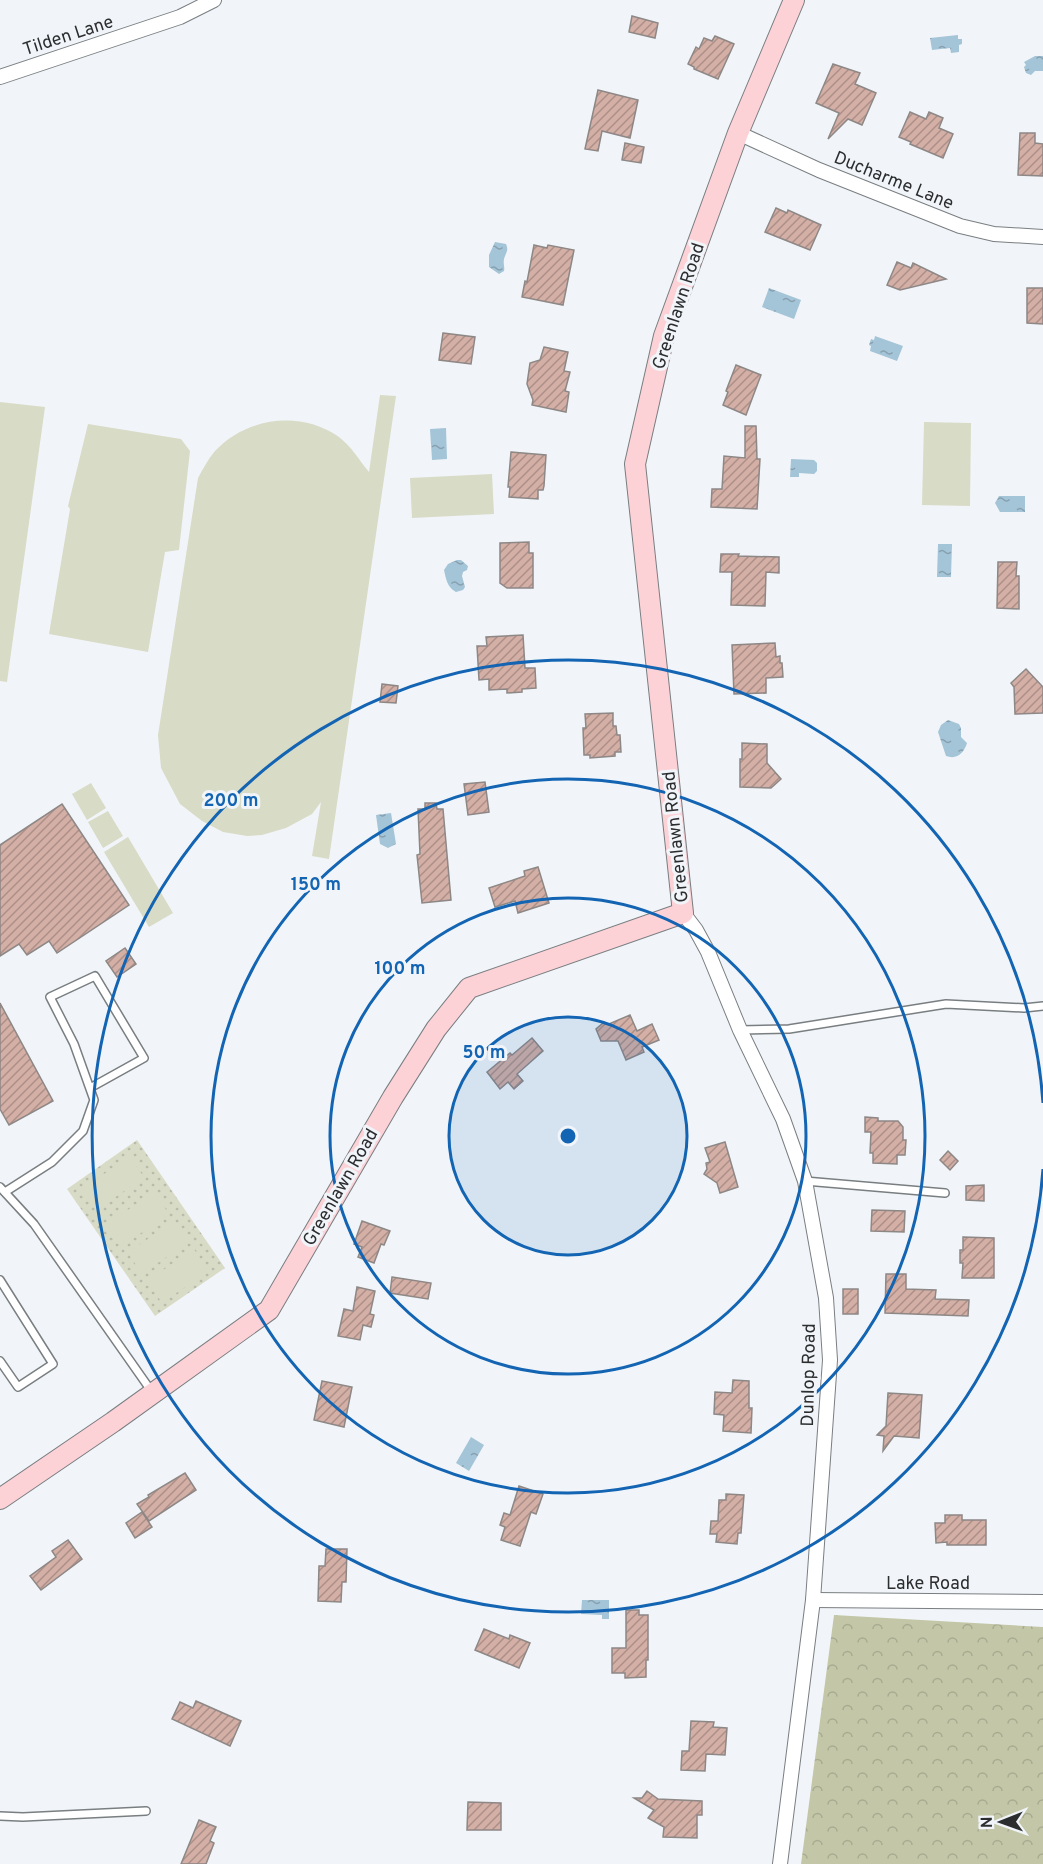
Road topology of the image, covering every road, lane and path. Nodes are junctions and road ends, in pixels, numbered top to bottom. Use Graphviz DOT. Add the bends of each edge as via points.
graph roads {
  1 [pos="214,0"];
  2 [pos="794,0"];
  3 [pos="0,77"];
  4 [pos="738,133"];
  5 [pos="1043,237"];
  6 [pos="683,913"];
  7 [pos="1043,1006"];
  8 [pos="740,1030"];
  9 [pos="90,1088"];
  10 [pos="805,1181"];
  11 [pos="2,1190"];
  12 [pos="945,1193"];
  13 [pos="0,1280"];
  14 [pos="0,1360"];
  15 [pos="153,1393"];
  16 [pos="0,1499"];
  17 [pos="813,1600"];
  18 [pos="1043,1602"];
  19 [pos="146,1811"];
  20 [pos="0,1816"];
  21 [pos="780,1864"];
  1 -- 3 [label="street, Tilden Lane" via="180,17"];
  2 -- 4 [label="main road, Greenlawn Road"];
  4 -- 5 [label="street, Ducharme Lane" via="960,226 994,234"];
  4 -- 6 [label="main road, Greenlawn Road" via="664,336 635,464"];
  6 -- 8 [label="street, Dunlop Road" via="708,952"];
  6 -- 15 [label="main road, Greenlawn Road" via="468,988 436,1029 393,1097 269,1310"];
  7 -- 8 [label="lane" via="946,1004 789,1029"];
  8 -- 10 [label="street, Dunlop Road" via="783,1119"];
  9 -- 9 [label="lane" via="74,1044 50,997 95,976 144,1058"];
  9 -- 11 [label="lane" via="94,1100 83,1131 52,1162"];
  10 -- 12 [label="lane"];
  10 -- 17 [label="street, Dunlop Road" via="826,1298 830,1360"];
  11 -- 15 [label="lane" via="34,1224"];
  13 -- 14 [label="lane" via="53,1364 18,1387"];
  15 -- 16 [label="main road, Greenlawn Road"];
  17 -- 18 [label="street, Lake Road"];
  17 -- 21 [label="street, Dunlop Road"];
  19 -- 20 [label="lane"];
}
